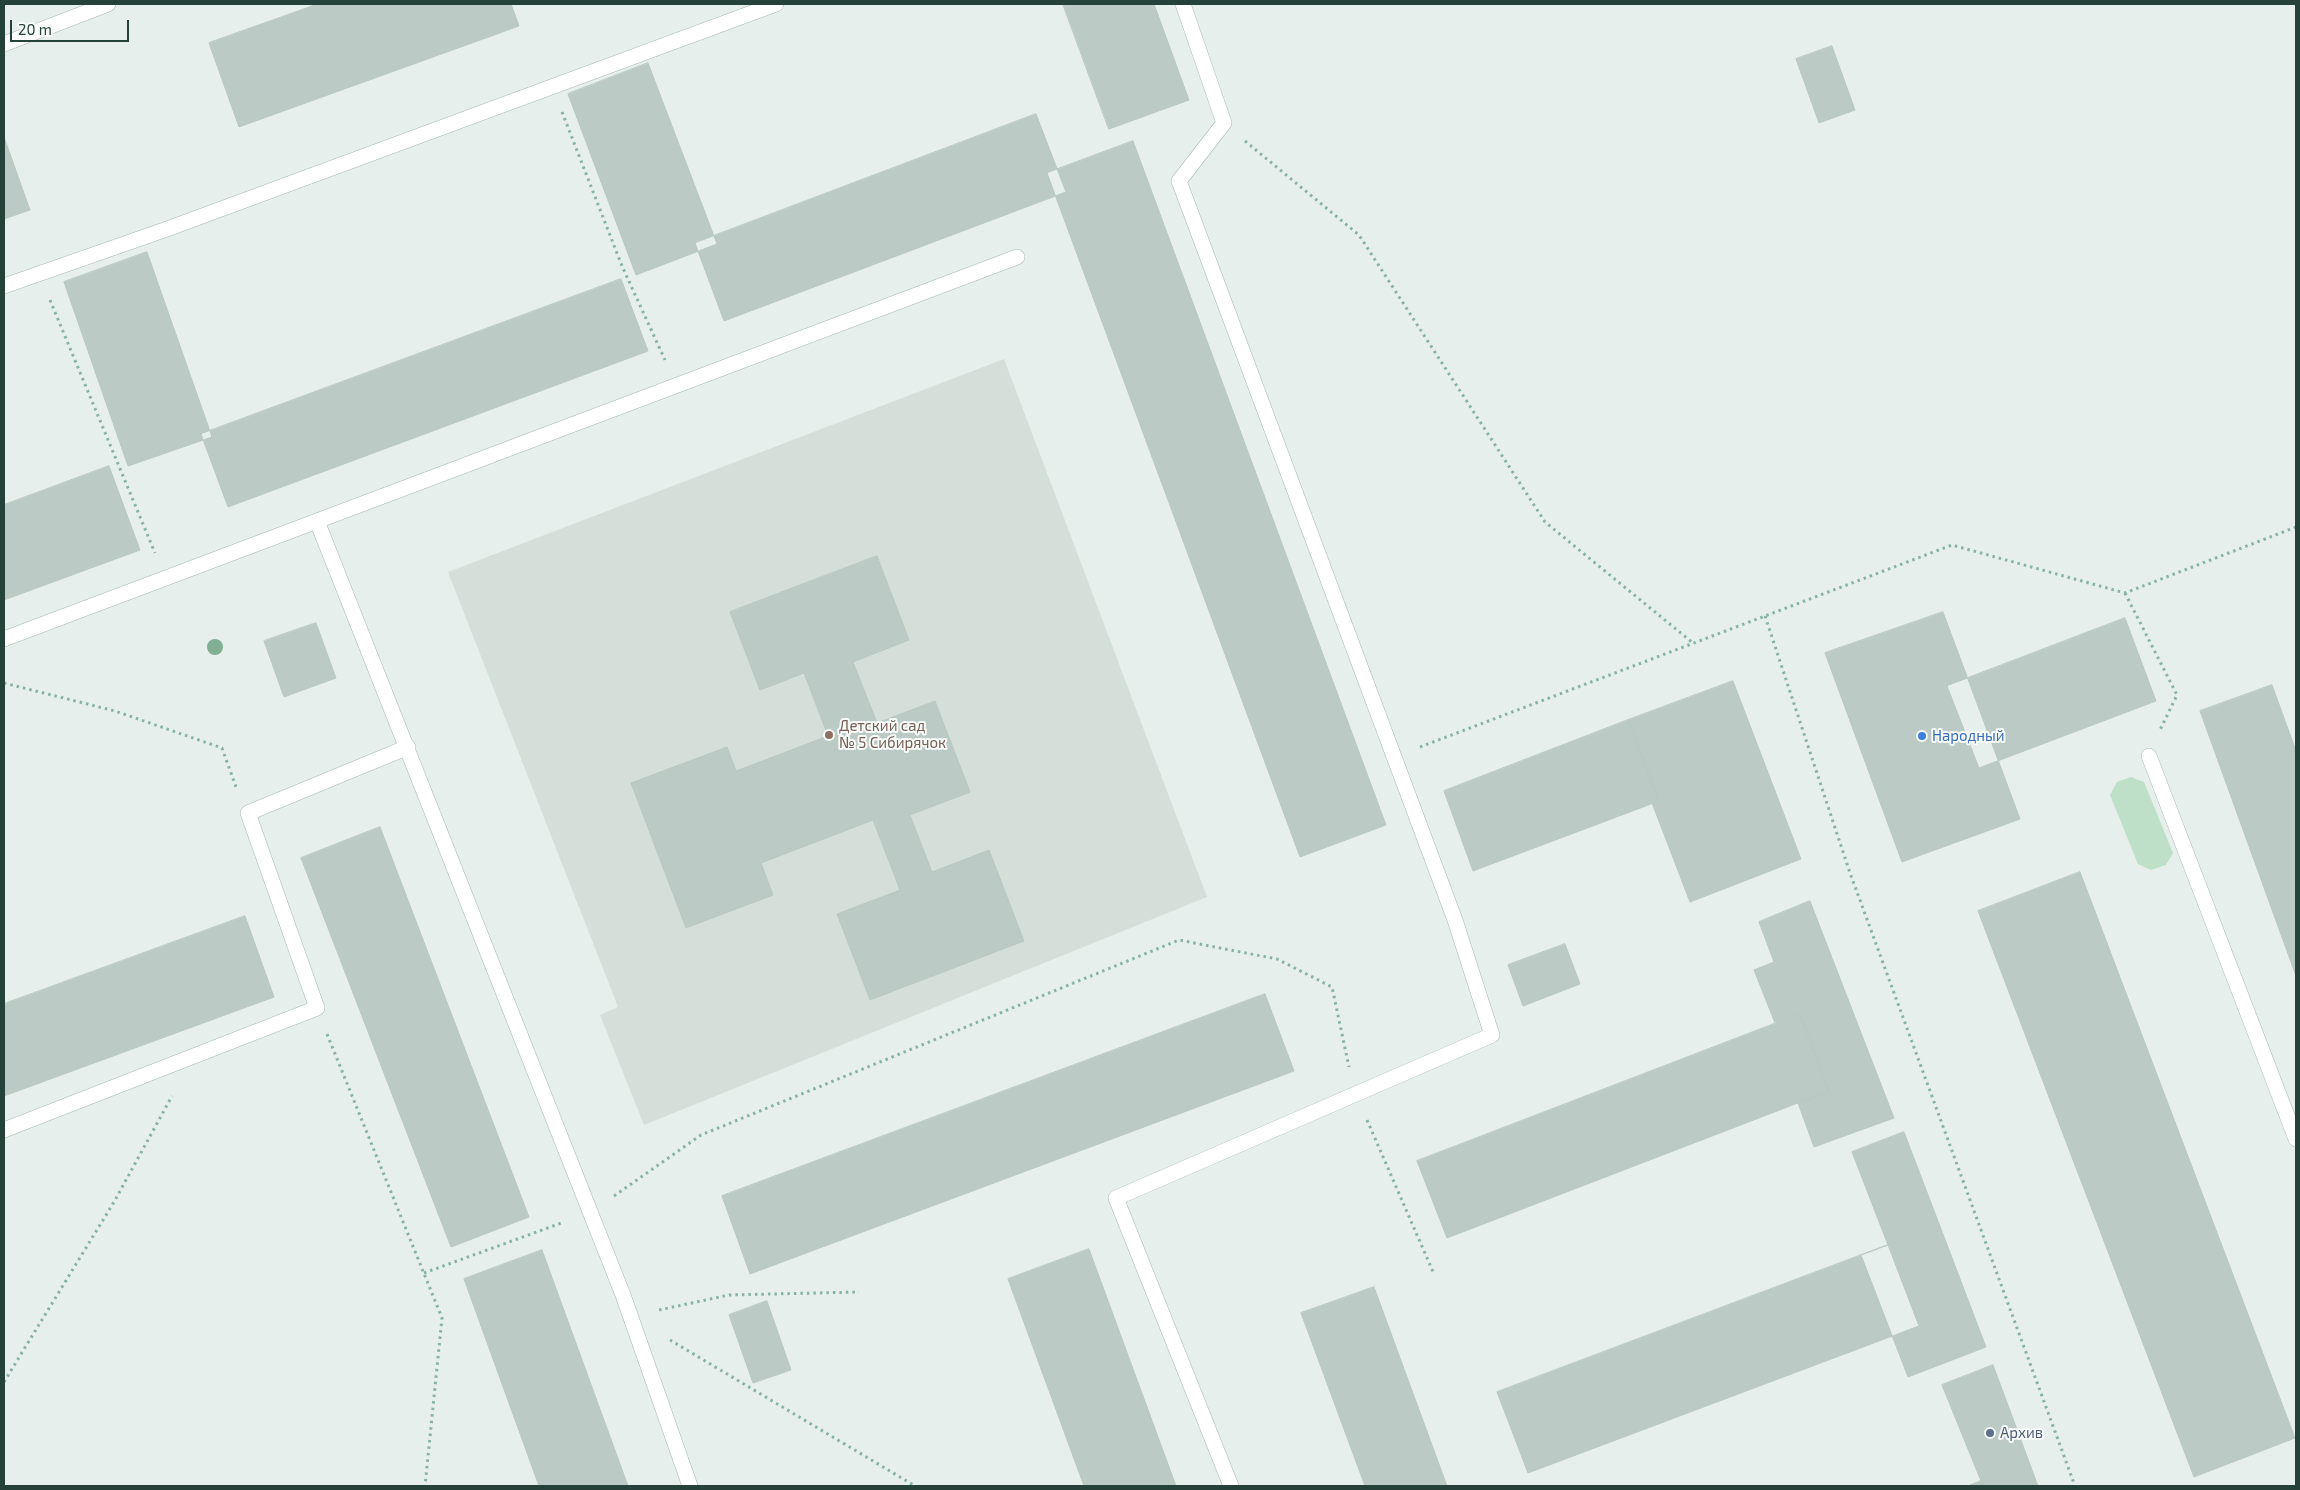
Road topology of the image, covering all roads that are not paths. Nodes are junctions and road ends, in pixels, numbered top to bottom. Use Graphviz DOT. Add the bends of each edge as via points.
graph roads {
  1 [pos="108,4"];
  2 [pos="776,4"];
  3 [pos="1183,4"];
  4 [pos="4,44"];
  5 [pos="1017,256"];
  6 [pos="4,286"];
  7 [pos="318,521"];
  8 [pos="4,639"];
  9 [pos="408,747"];
  10 [pos="2148,756"];
  11 [pos="4,1130"];
  12 [pos="2296,1139"];
  13 [pos="690,1486"];
  14 [pos="1231,1486"];
  1 -- 4 [label="street"];
  2 -- 6 [label="street" via="176,226"];
  3 -- 14 [label="street" via="1224,123 1180,181 1454,920 1492,1035 1116,1198"];
  5 -- 7 [label="street"];
  7 -- 8 [label="street"];
  7 -- 9 [label="street"];
  9 -- 11 [label="street" via="248,813 317,1008"];
  9 -- 13 [label="street" via="631,1316"];
  10 -- 12 [label="street"];
}
